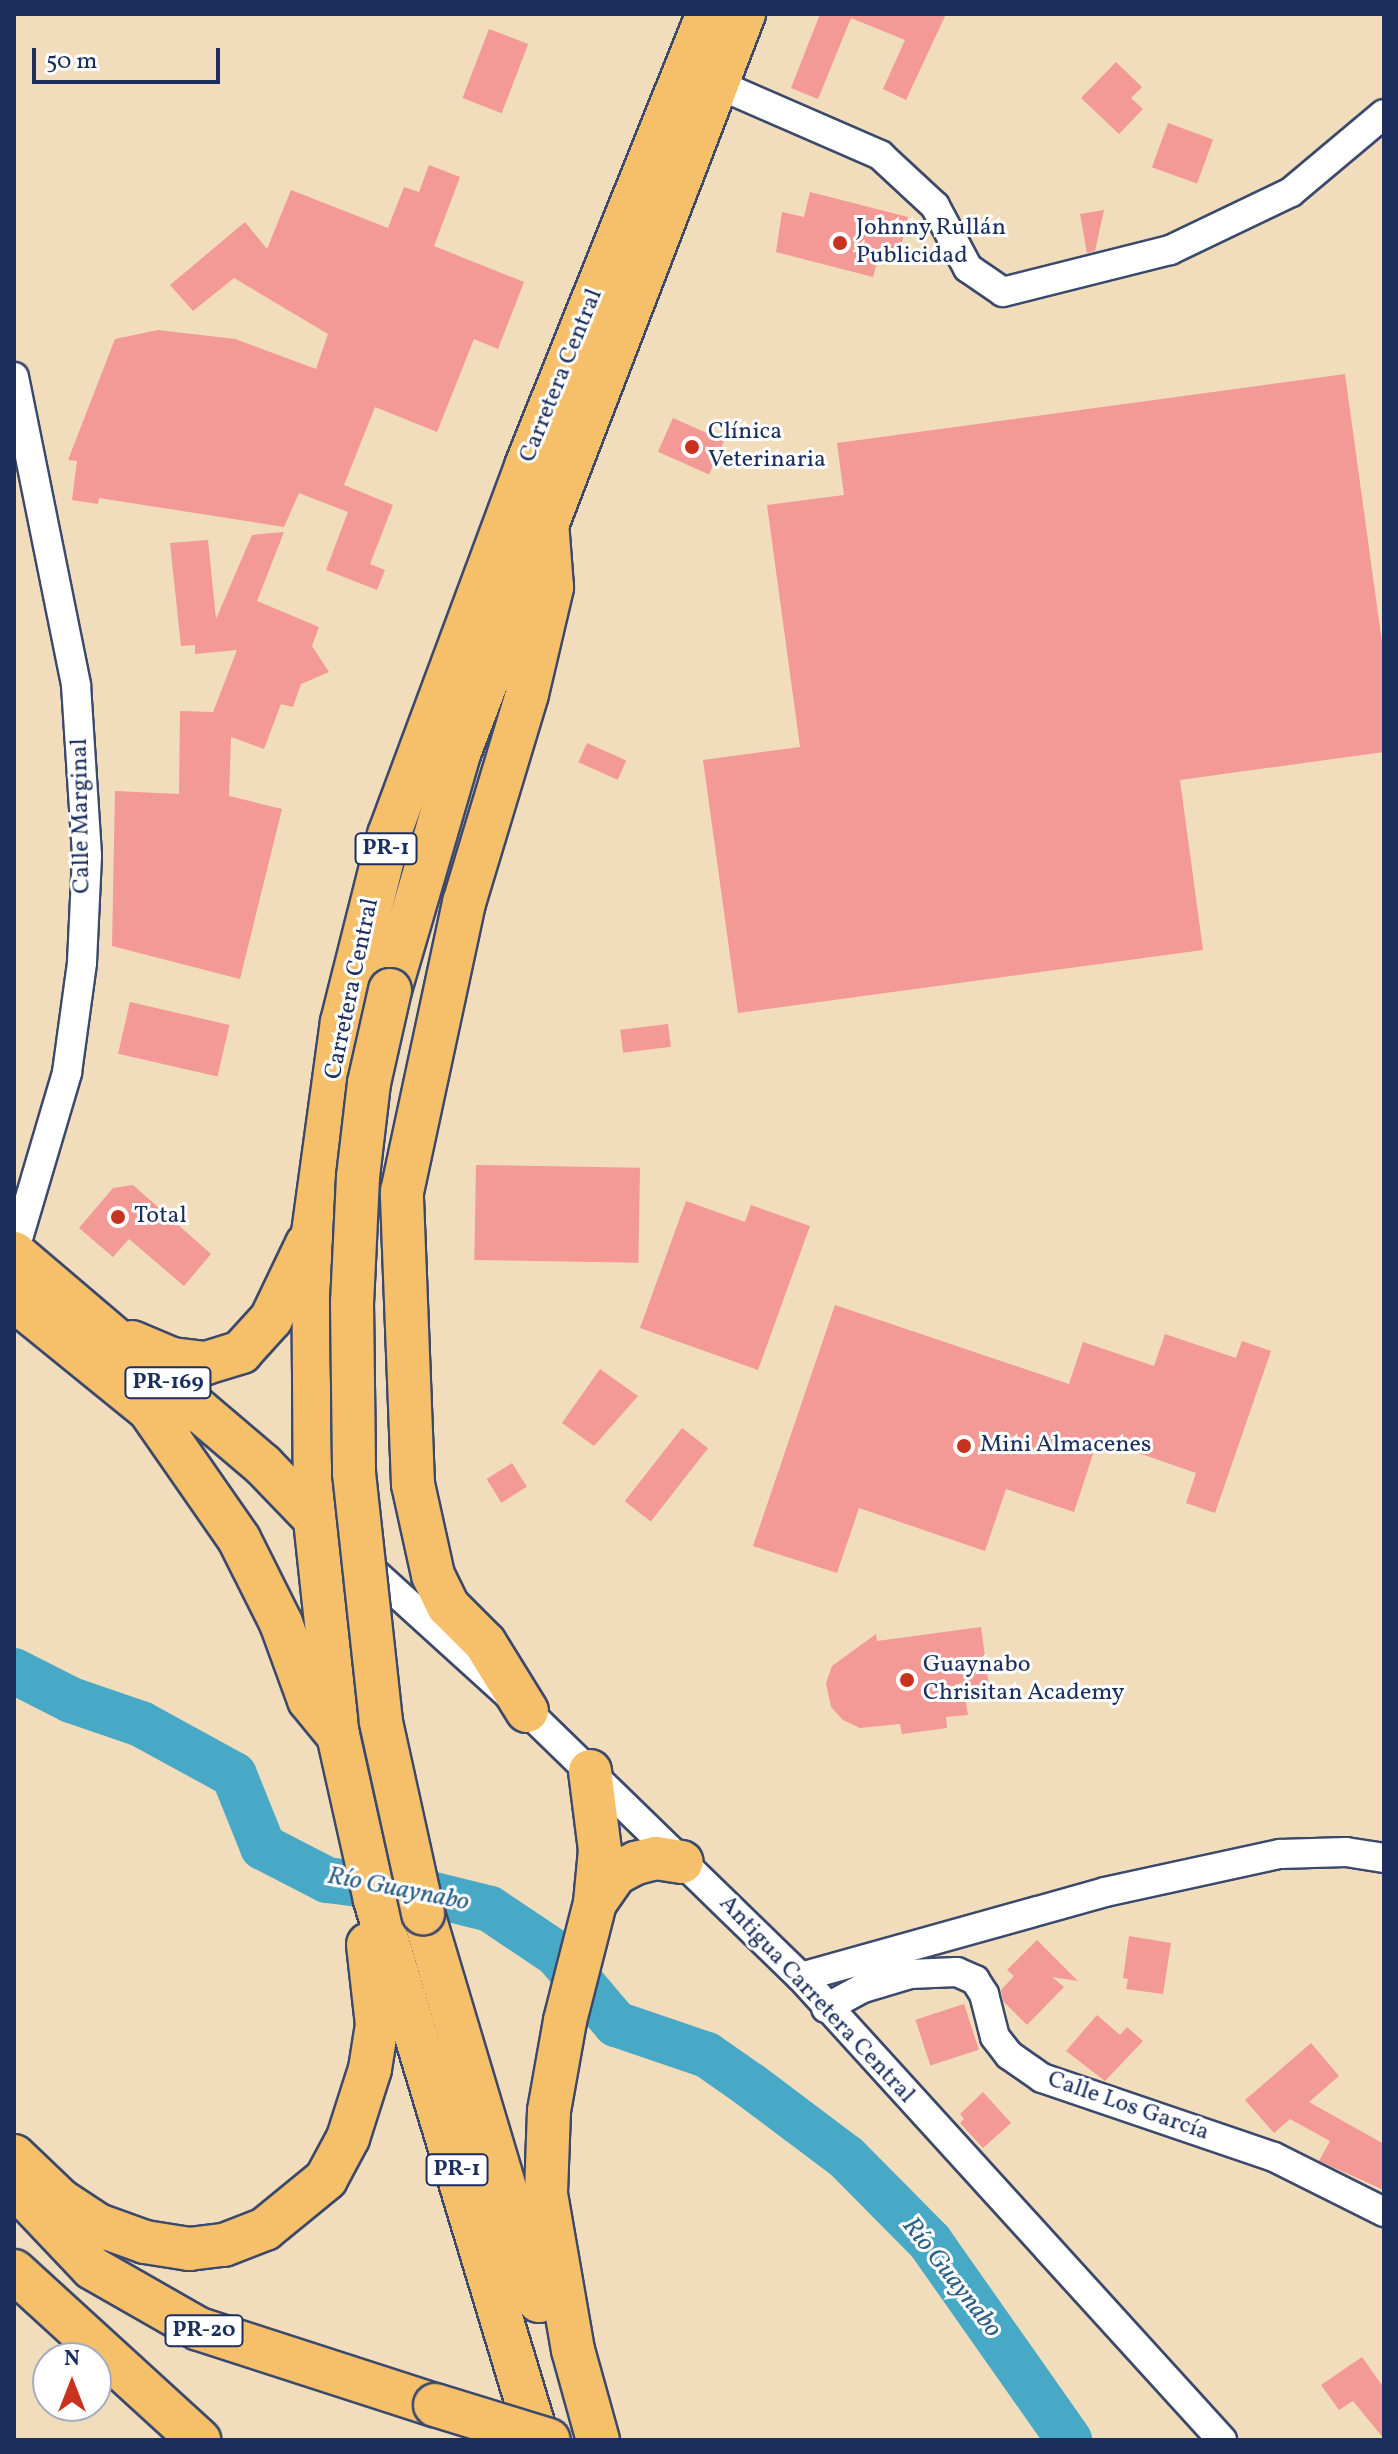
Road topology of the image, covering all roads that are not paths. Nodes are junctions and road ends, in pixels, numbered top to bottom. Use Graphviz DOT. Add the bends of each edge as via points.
graph roads {
  1 [pos="708,14"];
  2 [pos="744,14"];
  3 [pos="717,84"];
  4 [pos="1384,114"];
  5 [pos="14,377"];
  6 [pos="547,522"];
  7 [pos="313,1233"];
  8 [pos="14,1253"];
  9 [pos="14,1300"];
  10 [pos="109,1333"];
  11 [pos="150,1411"];
  12 [pos="412,1460"];
  13 [pos="315,1519"];
  14 [pos="527,1711"];
  15 [pos="338,1735"];
  16 [pos="590,1771"];
  17 [pos="1384,1858"];
  18 [pos="682,1862"];
  19 [pos="375,1900"];
  20 [pos="595,1903"];
  21 [pos="801,1977"];
  22 [pos="826,2008"];
  23 [pos="14,2156"];
  24 [pos="14,2185"];
  25 [pos="1384,2212"];
  26 [pos="14,2271"];
  27 [pos="199,2440"];
  28 [pos="538,2440"];
  29 [pos="549,2440"];
  30 [pos="579,2440"];
  31 [pos="598,2440"];
  32 [pos="1222,2440"];
  1 -- 7 [label="highway, Carretera Central / PR-1" via="526,466 389,835 342,1022"];
  2 -- 3 [label="highway, Carretera Central / PR-1"];
  3 -- 4 [label="street" via="880,155 935,206 968,268 1003,292 1170,250 1291,192"];
  3 -- 6 [label="highway, Carretera Central / PR-1"];
  5 -- 8 [label="street, Calle Marginal" via="76,685 87,856 82,963 67,1073"];
  6 -- 12 [label="highway" via="552,587 527,694 464,903 402,1192"];
  6 -- 30 [label="highway, Carretera Central / PR-1, bridge" via="460,751 390,990 369,1083 352,1302 354,1473 381,1722 423,1913"];
  7 -- 10 [label="highway" via="271,1319 241,1352 206,1363 172,1359"];
  7 -- 13 [label="highway, Carretera Central / PR-1"];
  8 -- 10 [label="highway, PR-169"];
  9 -- 11 [label="highway, PR-169"];
  10 -- 13 [label="highway, PR-169" via="263,1465"];
  11 -- 13 [label="highway, PR-169" via="247,1489"];
  11 -- 15 [label="highway" via="239,1539 281,1623 309,1700"];
  12 -- 13 [label="highway" via="393,1485 368,1503"];
  12 -- 14 [label="highway" via="433,1575 448,1606 485,1643"];
  13 -- 14 [label="street, Antigua Carretera Central"];
  13 -- 15 [label="highway, Carretera Central / PR-1"];
  14 -- 16 [label="street, Antigua Carretera Central"];
  15 -- 19 [label="highway, PR-1"];
  16 -- 18 [label="street, Antigua Carretera Central"];
  16 -- 20 [label="highway" via="600,1850"];
  17 -- 21 [label="street" via="1346,1852 1280,1854 1105,1892"];
  18 -- 20 [label="highway" via="656,1858 636,1863 615,1874"];
  18 -- 21 [label="street, Antigua Carretera Central"];
  19 -- 23 [label="highway" via="368,1949 377,2025 370,2069 337,2164 289,2215 224,2245 189,2249 145,2242 98,2225 60,2200"];
  19 -- 28 [label="highway, PR-1"];
  20 -- 31 [label="highway" via="565,2021 549,2111 548,2156 555,2265"];
  21 -- 22 [label="street, Antigua Carretera Central"];
  22 -- 25 [label="street, Calle Los García" via="863,1988 910,1974 957,1972 975,1980 984,1994 995,2037 1009,2055 1042,2078 1274,2157"];
  22 -- 32 [label="street, Antigua Carretera Central"];
  24 -- 29 [label="highway, PR-20, bridge" via="92,2268 186,2322 250,2348"];
  26 -- 27 [label="highway"];
}
